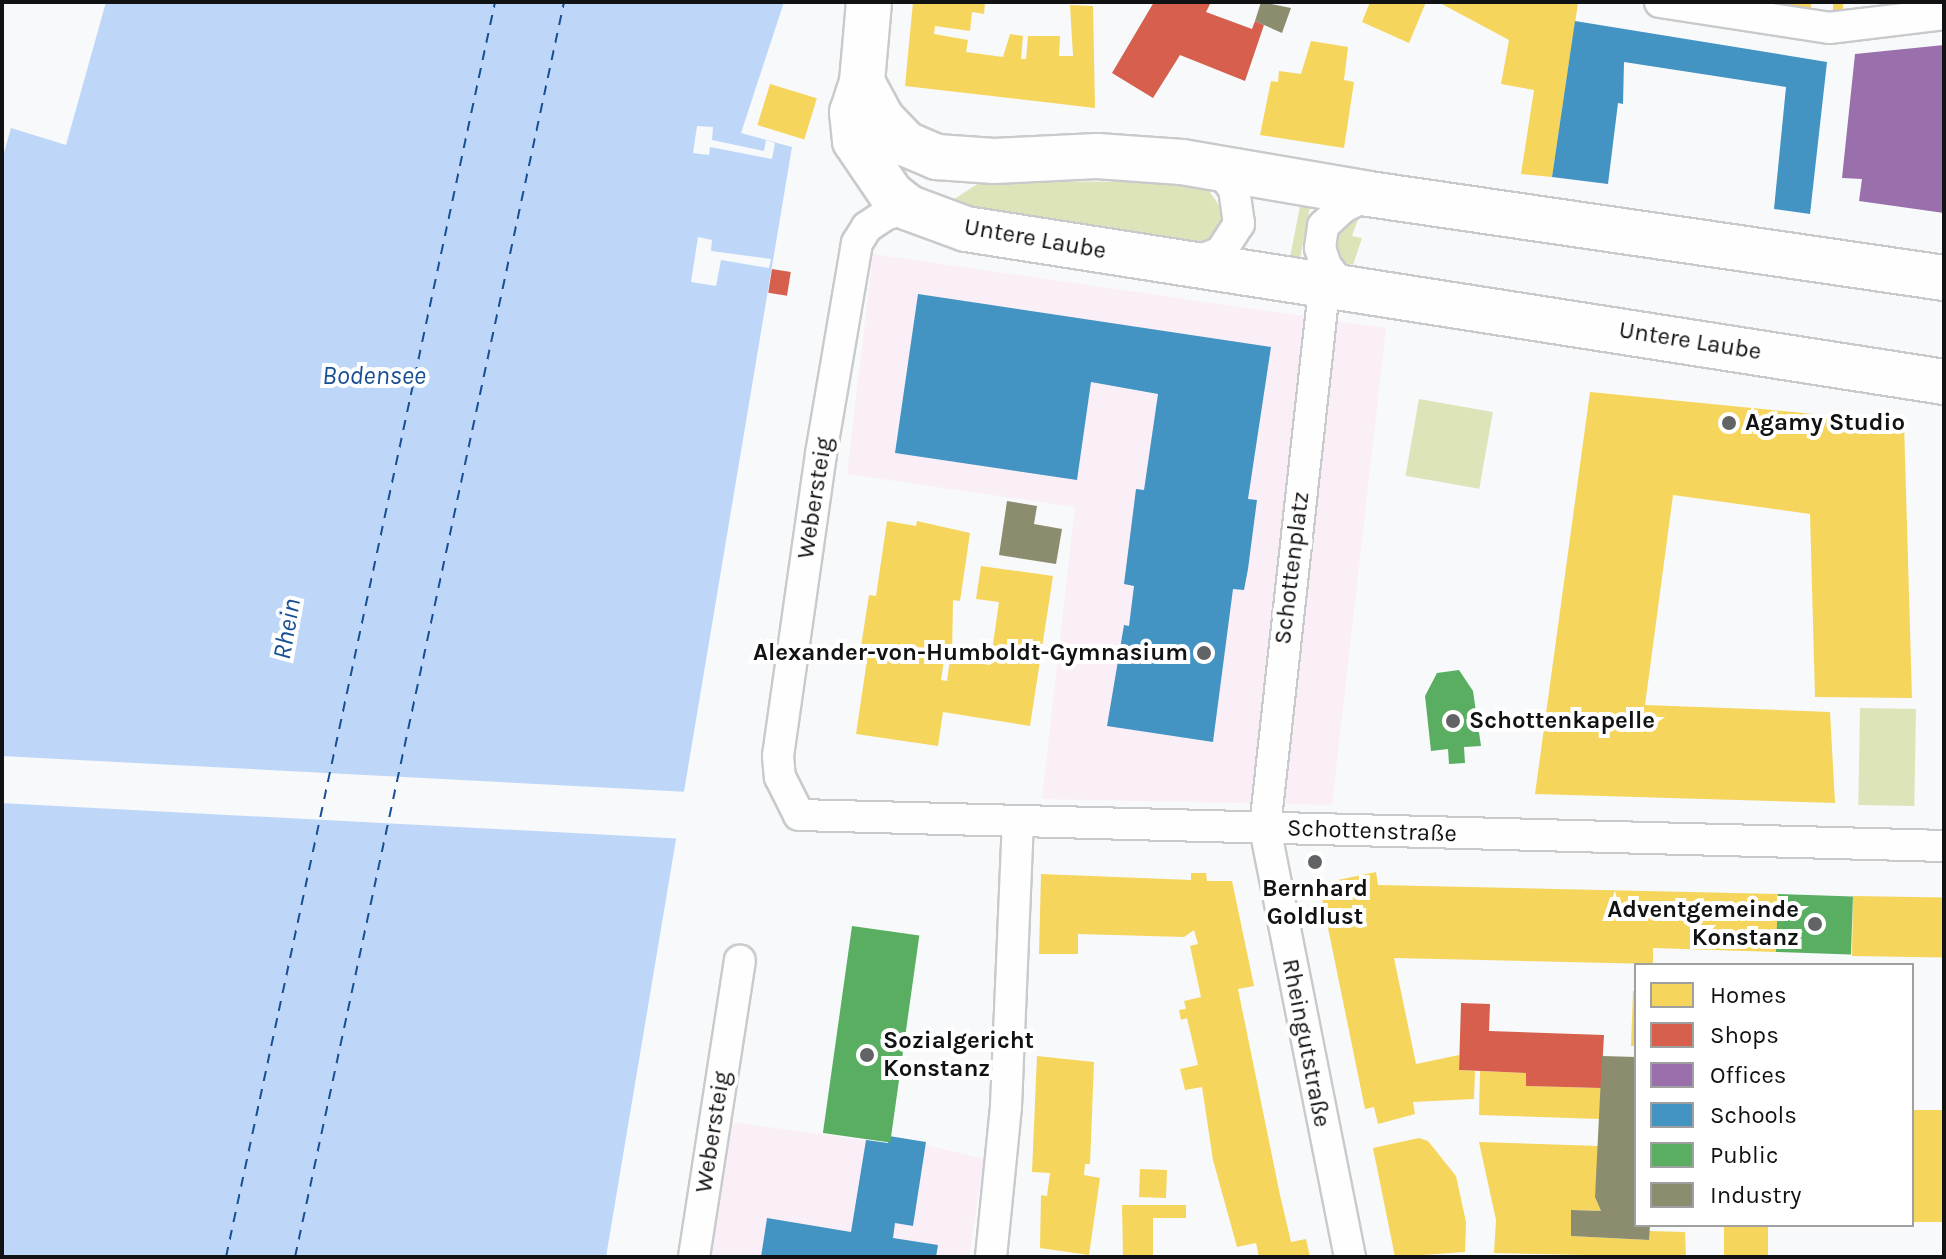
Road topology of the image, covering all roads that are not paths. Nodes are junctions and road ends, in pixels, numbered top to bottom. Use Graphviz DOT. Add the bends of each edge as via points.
graph roads {
  1 [pos="869,2"];
  2 [pos="1660,2"];
  3 [pos="1944,14"];
  4 [pos="862,82"];
  5 [pos="1182,162"];
  6 [pos="1369,194"];
  7 [pos="909,208"];
  8 [pos="1187,264"];
  9 [pos="1944,278"];
  10 [pos="1332,297"];
  11 [pos="1944,382"];
  12 [pos="799,815"];
  13 [pos="1018,821"];
  14 [pos="1265,828"];
  15 [pos="1944,846"];
  16 [pos="740,961"];
  17 [pos="694,1257"];
  18 [pos="991,1257"];
  19 [pos="1350,1257"];
  1 -- 4 [label="main road, Untere Laube"];
  2 -- 3 [label="street" via="1829,28"];
  4 -- 5 [label="main road" via="906,144 937,157 994,161 1097,156"];
  4 -- 7 [label="main road, Untere Laube" via="852,112 855,141 891,194"];
  5 -- 6 [label="main road"];
  5 -- 8 [label="street" via="1225,177 1241,212 1229,245 1210,259"];
  6 -- 9 [label="main road"];
  6 -- 10 [label="street" via="1323,226 1320,248"];
  7 -- 8 [label="main road, Untere Laube" via="966,229"];
  7 -- 12 [label="street, Webersteig" via="867,227 857,243 778,756 780,777"];
  8 -- 10 [label="main road, Untere Laube"];
  10 -- 11 [label="main road, Untere Laube"];
  10 -- 14 [label="street, Schottenplatz"];
  12 -- 13 [label="street, Schottenstraße"];
  13 -- 14 [label="street, Schottenstraße"];
  13 -- 18 [label="street" via="1006,1106"];
  14 -- 15 [label="street, Schottenstraße"];
  14 -- 19 [label="street, Rheingutstraße"];
  16 -- 17 [label="street, Webersteig"];
}
